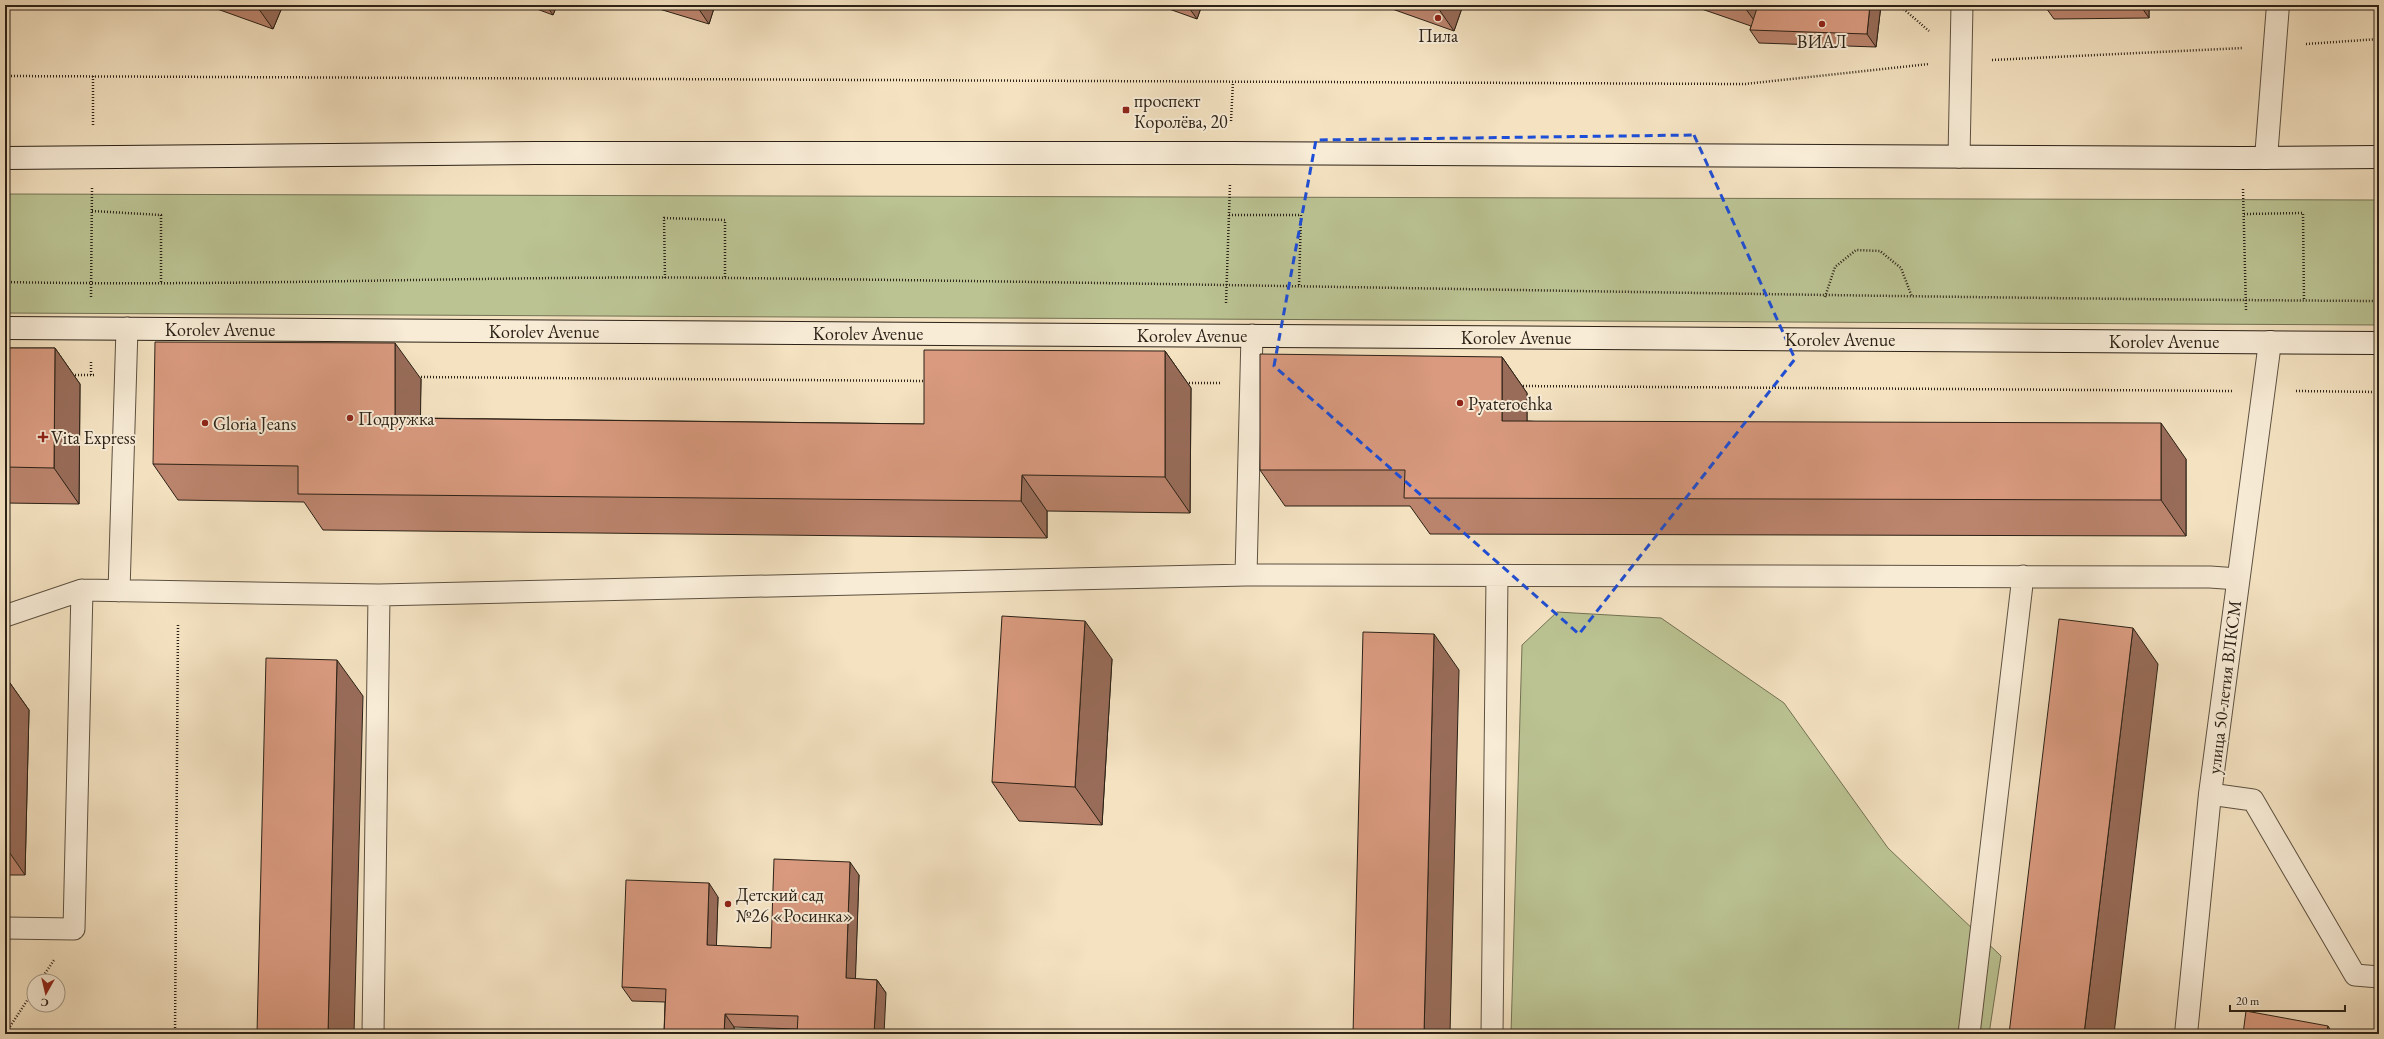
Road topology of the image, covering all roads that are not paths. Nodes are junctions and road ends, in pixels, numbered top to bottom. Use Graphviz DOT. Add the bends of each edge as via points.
graph roads {
  1 [pos="1962,5"];
  2 [pos="2279,6"];
  3 [pos="1959,157"];
  4 [pos="2379,157"];
  5 [pos="5,158"];
  6 [pos="2266,158"];
  7 [pos="5,328"];
  8 [pos="127,328"];
  9 [pos="1252,335"];
  10 [pos="2270,342"];
  11 [pos="2379,343"];
  12 [pos="1246,575"];
  13 [pos="1497,576"];
  14 [pos="2023,576"];
  15 [pos="2238,579"];
  16 [pos="82,590"];
  17 [pos="119,591"];
  18 [pos="380,595"];
  19 [pos="5,616"];
  20 [pos="2210,794"];
  21 [pos="5,928"];
  22 [pos="2379,977"];
  23 [pos="373,1034"];
  24 [pos="1492,1034"];
  25 [pos="1969,1034"];
  26 [pos="2186,1034"];
  1 -- 3 [label="lane" via="1963,61"];
  2 -- 6 [label="main road" via="2273,47"];
  3 -- 5 [label="main road" via="535,153"];
  3 -- 6 [label="main road"];
  4 -- 6 [label="main road"];
  7 -- 8 [label="main road, Korolev Avenue"];
  8 -- 9 [label="main road, Korolev Avenue"];
  8 -- 17 [label="lane"];
  9 -- 10 [label="main road, Korolev Avenue"];
  9 -- 12 [label="lane"];
  10 -- 11 [label="main road, Korolev Avenue"];
  10 -- 15 [label="main road, улица 50-летия ВЛКСМ"];
  12 -- 13 [label="lane"];
  12 -- 18 [label="lane"];
  13 -- 14 [label="lane"];
  13 -- 24 [label="lane"];
  14 -- 15 [label="lane"];
  14 -- 25 [label="lane"];
  15 -- 20 [label="main road, улица 50-летия ВЛКСМ"];
  16 -- 17 [label="lane"];
  16 -- 19 [label="lane"];
  16 -- 21 [label="lane" via="74,929"];
  17 -- 18 [label="lane"];
  18 -- 23 [label="lane"];
  20 -- 22 [label="lane" via="2253,800 2355,975"];
  20 -- 26 [label="main road, улица 50-летия ВЛКСМ"];
}
